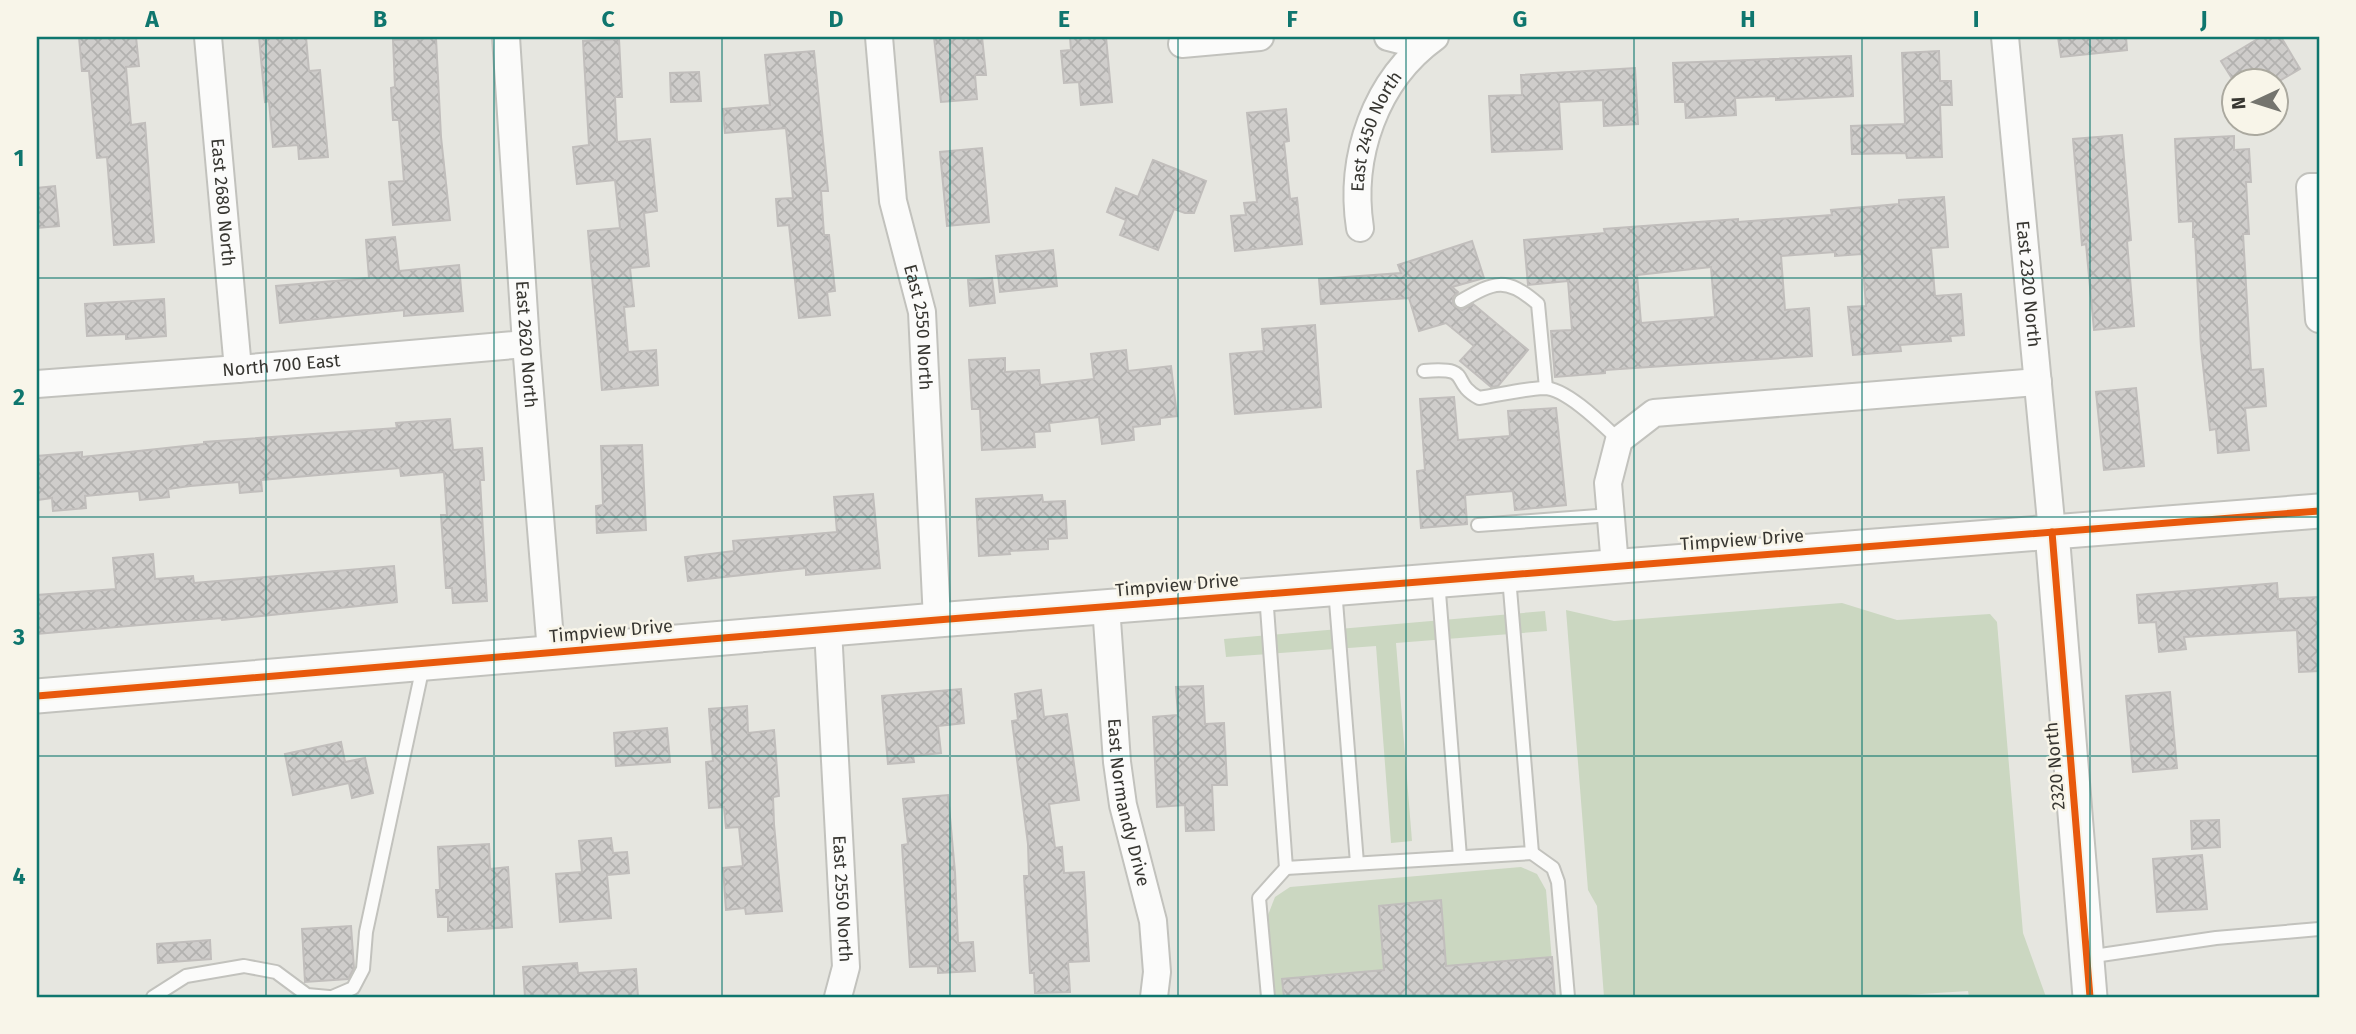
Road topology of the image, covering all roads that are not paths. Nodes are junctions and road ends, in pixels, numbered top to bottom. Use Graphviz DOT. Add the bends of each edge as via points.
graph roads {
  1 [pos="208,37"];
  2 [pos="506,37"];
  3 [pos="879,37"];
  4 [pos="1260,37"];
  5 [pos="1388,37"];
  6 [pos="2005,37"];
  7 [pos="1429,41"];
  8 [pos="1182,44"];
  9 [pos="2315,187"];
  10 [pos="1360,228"];
  11 [pos="1461,301"];
  12 [pos="2319,319"];
  13 [pos="526,344"];
  14 [pos="238,369"];
  15 [pos="1423,372"];
  16 [pos="2038,382"];
  17 [pos="37,384"];
  18 [pos="1546,388"];
  19 [pos="1619,440"];
  20 [pos="2319,511"];
  21 [pos="1611,515"];
  22 [pos="1478,525"];
  23 [pos="2052,532"];
  24 [pos="1615,566"];
  25 [pos="1509,575"];
  26 [pos="1438,580"];
  27 [pos="1335,589"];
  28 [pos="1266,594"];
  29 [pos="1106,607"];
  30 [pos="937,620"];
  31 [pos="828,629"];
  32 [pos="551,652"];
  33 [pos="424,662"];
  34 [pos="37,696"];
  35 [pos="1532,852"];
  36 [pos="1460,857"];
  37 [pos="1357,863"];
  38 [pos="1286,868"];
  39 [pos="2319,929"];
  40 [pos="2087,957"];
  41 [pos="153,997"];
  42 [pos="331,997"];
  43 [pos="838,997"];
  44 [pos="1154,997"];
  45 [pos="1268,997"];
  46 [pos="1568,997"];
  47 [pos="2090,997"];
  1 -- 14 [label="street, East 2680 North"];
  2 -- 13 [label="street, East 2620 North"];
  3 -- 30 [label="street, East 2550 North" via="892,201 922,312"];
  4 -- 8 [label="street"];
  5 -- 7 [label="street"];
  6 -- 16 [label="street, East 2320 North"];
  7 -- 10 [label="street, East 2450 North" via="1396,76 1367,130 1357,174"];
  9 -- 12 [label="street"];
  11 -- 18 [label="lane" via="1496,284 1510,285 1538,304"];
  13 -- 14 [label="street, North 700 East"];
  13 -- 32 [label="street, East 2620 North"];
  14 -- 17 [label="street, North 700 East"];
  15 -- 18 [label="lane" via="1449,369 1459,373 1479,398"];
  16 -- 19 [label="street" via="1654,413"];
  16 -- 23 [label="street, East 2320 North"];
  18 -- 19 [label="lane" via="1597,419"];
  19 -- 21 [label="street" via="1608,483"];
  20 -- 23 [label="street, Timpview Drive"];
  21 -- 22 [label="lane"];
  21 -- 24 [label="street"];
  23 -- 24 [label="street, Timpview Drive"];
  23 -- 40 [label="street, 2320 North"];
  24 -- 25 [label="street, Timpview Drive"];
  25 -- 26 [label="street, Timpview Drive"];
  25 -- 35 [label="lane"];
  26 -- 27 [label="street, Timpview Drive"];
  26 -- 36 [label="lane"];
  27 -- 28 [label="street, Timpview Drive"];
  27 -- 37 [label="lane"];
  28 -- 29 [label="street, Timpview Drive"];
  28 -- 38 [label="lane"];
  29 -- 30 [label="street, Timpview Drive"];
  29 -- 44 [label="street, East Normandy Drive" via="1123,805 1153,921"];
  30 -- 31 [label="street, Timpview Drive"];
  31 -- 32 [label="street, Timpview Drive"];
  31 -- 43 [label="street, East 2550 North" via="846,967"];
  32 -- 33 [label="street, Timpview Drive"];
  33 -- 34 [label="street, Timpview Drive"];
  33 -- 42 [label="lane" via="366,932 363,970 352,988"];
  35 -- 36 [label="lane"];
  35 -- 46 [label="lane" via="1553,868 1558,881"];
  36 -- 37 [label="lane"];
  37 -- 38 [label="lane"];
  38 -- 45 [label="lane" via="1259,898"];
  39 -- 40 [label="lane"];
  40 -- 47 [label="street, 2320 North"];
  41 -- 42 [label="lane" via="186,976 244,965 276,972 307,995"];
}
